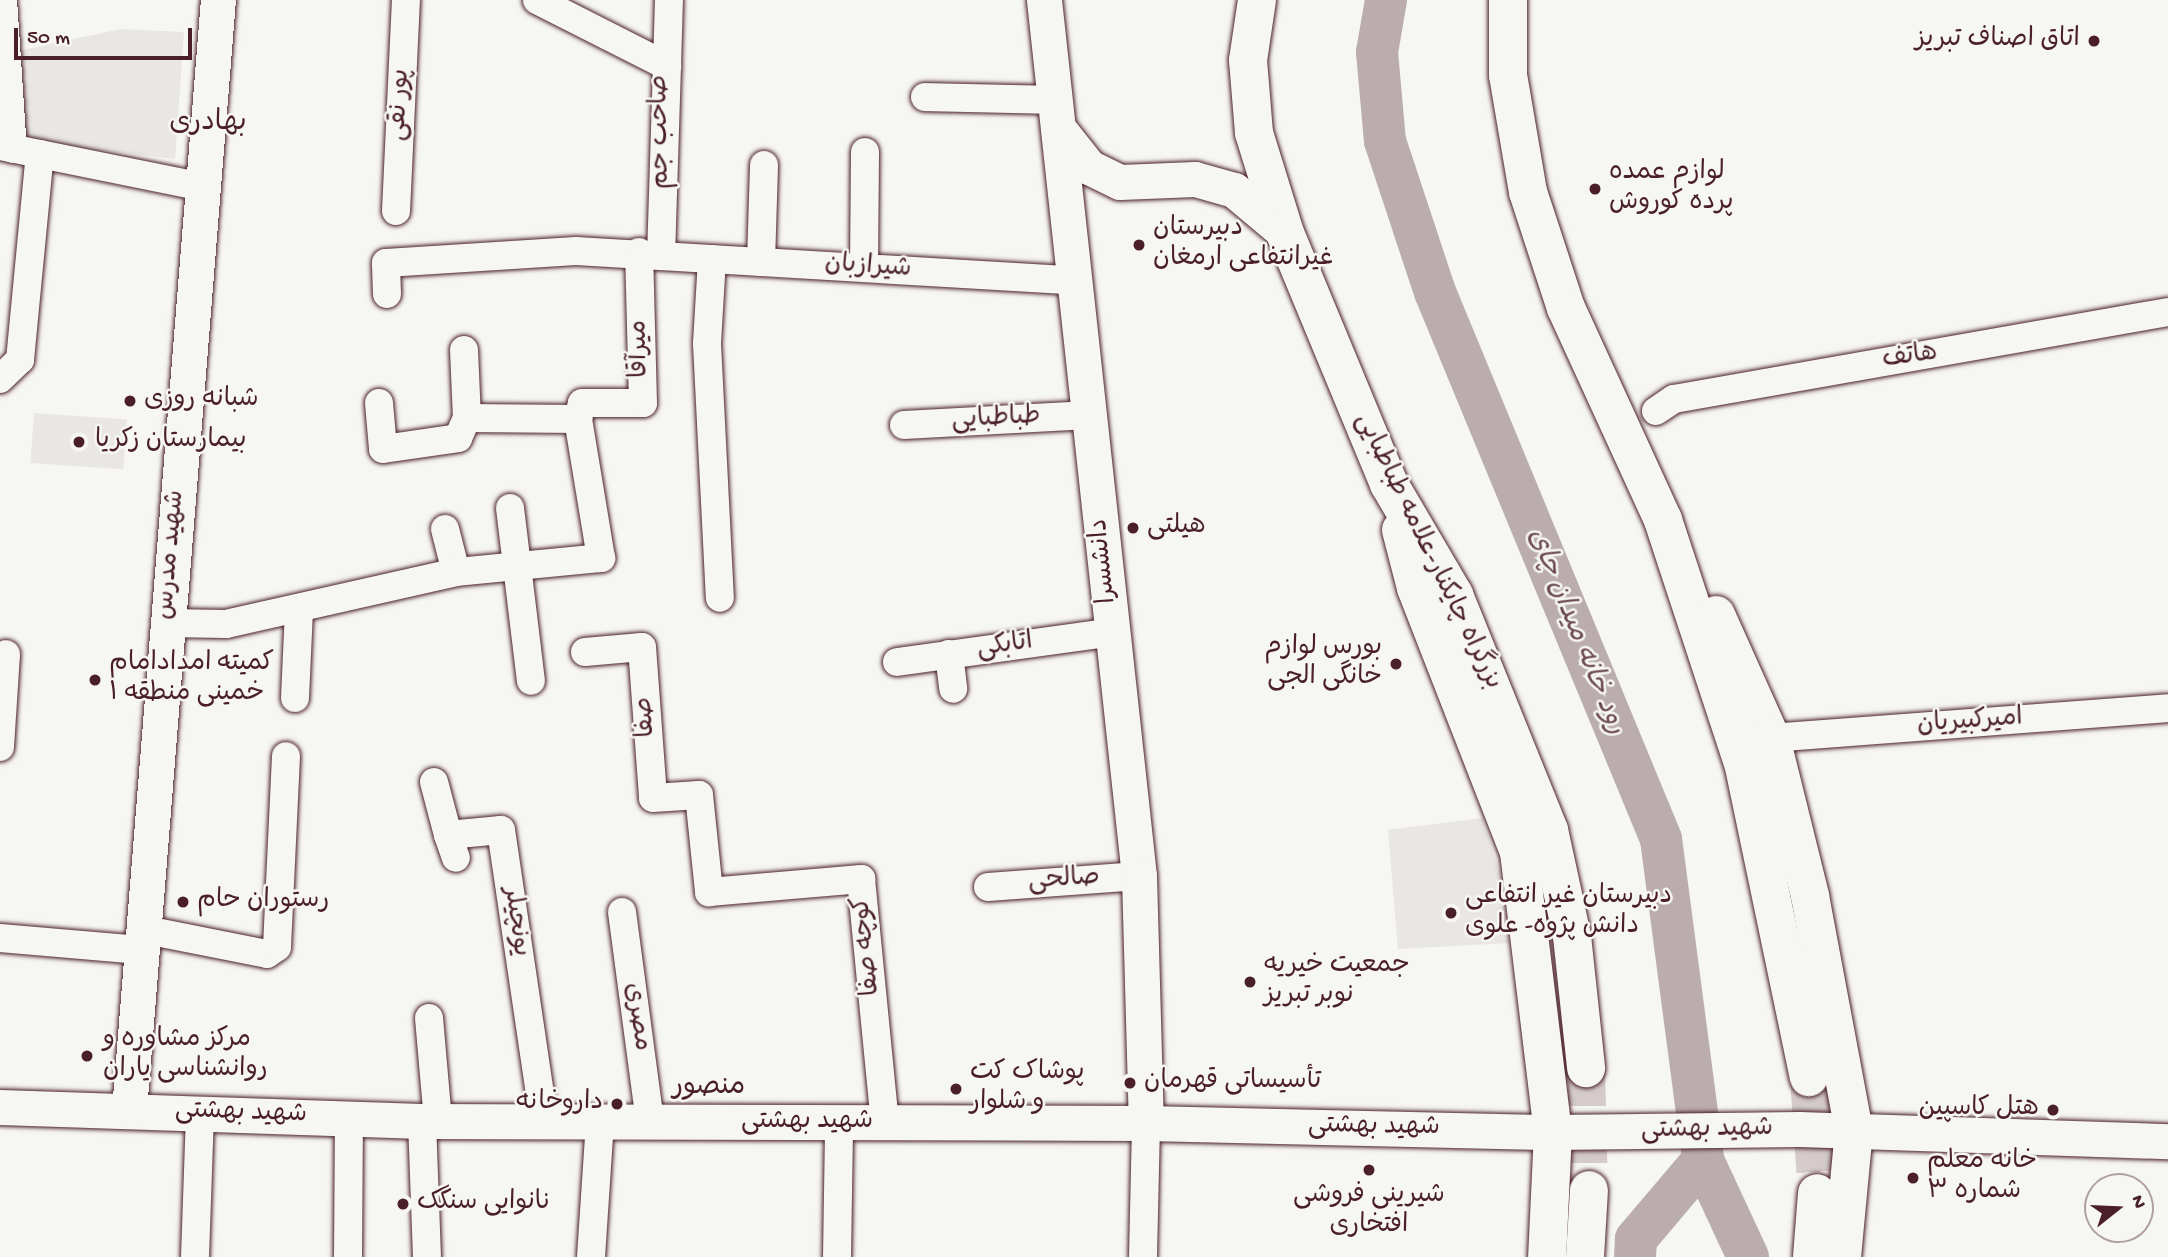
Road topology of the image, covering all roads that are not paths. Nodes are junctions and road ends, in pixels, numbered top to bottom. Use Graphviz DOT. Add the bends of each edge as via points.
graph roads {
  1 [pos="4,0"];
  2 [pos="218,0"];
  3 [pos="406,0"];
  4 [pos="537,0"];
  5 [pos="669,0"];
  6 [pos="1044,0"];
  7 [pos="1257,0"];
  8 [pos="1508,0"];
  9 [pos="667,66"];
  10 [pos="925,97"];
  11 [pos="1056,114"];
  12 [pos="6,148"];
  13 [pos="865,152"];
  14 [pos="40,154"];
  15 [pos="764,165"];
  16 [pos="203,187"];
  17 [pos="396,211"];
  18 [pos="1286,233"];
  19 [pos="650,254"];
  20 [pos="712,259"];
  21 [pos="761,262"];
  22 [pos="864,268"];
  23 [pos="1074,281"];
  24 [pos="387,294"];
  25 [pos="2168,312"];
  26 [pos="464,350"];
  27 [pos="0,379"];
  28 [pos="379,403"];
  29 [pos="1656,411"];
  30 [pos="1088,415"];
  31 [pos="578,419"];
  32 [pos="904,425"];
  33 [pos="463,428"];
  34 [pos="1389,484"];
  35 [pos="510,508"];
  36 [pos="1662,520"];
  37 [pos="445,529"];
  38 [pos="514,567"];
  39 [pos="456,572"];
  40 [pos="720,598"];
  41 [pos="299,611"];
  42 [pos="166,623"];
  43 [pos="1113,632"];
  44 [pos="585,652"];
  45 [pos="6,654"];
  46 [pos="949,654"];
  47 [pos="897,662"];
  48 [pos="531,681"];
  49 [pos="953,689"];
  50 [pos="295,698"];
  51 [pos="2168,708"];
  52 [pos="1771,738"];
  53 [pos="0,747"];
  54 [pos="286,756"];
  55 [pos="434,782"];
  56 [pos="1139,876"];
  57 [pos="988,887"];
  58 [pos="709,892"];
  59 [pos="622,912"];
  60 [pos="0,938"];
  61 [pos="140,939"];
  62 [pos="429,1018"];
  63 [pos="1586,1068"];
  64 [pos="1809,1077"];
  65 [pos="0,1107"];
  66 [pos="129,1110"];
  67 [pos="200,1113"];
  68 [pos="349,1118"];
  69 [pos="544,1120"];
  70 [pos="430,1121"];
  71 [pos="600,1122"];
  72 [pos="650,1122"];
  73 [pos="839,1123"];
  74 [pos="885,1123"];
  75 [pos="1146,1123"];
  76 [pos="1854,1129"];
  77 [pos="1553,1132"];
  78 [pos="1615,1132"];
  79 [pos="2168,1141"];
  80 [pos="1589,1190"];
  81 [pos="1816,1193"];
  82 [pos="195,1257"];
  83 [pos="348,1257"];
  84 [pos="427,1257"];
  85 [pos="591,1257"];
  86 [pos="837,1257"];
  87 [pos="1143,1257"];
  88 [pos="1547,1257"];
  89 [pos="1585,1257"];
  90 [pos="1812,1257"];
  91 [pos="1842,1257"];
  1 -- 12 [label="street"];
  2 -- 16 [label="main road, شهید مدرس"];
  3 -- 17 [label="street, پور نقی"];
  4 -- 9 [label="street, صاحب جم"];
  5 -- 9 [label="street"];
  6 -- 11 [label="main road, دانشسرا"];
  7 -- 18 [label="highway, بزرگراه چایکنار-علامه طباطبایی" via="1248,61 1254,133"];
  8 -- 36 [label="highway" via="1508,75 1528,192 1566,308"];
  9 -- 19 [label="street, صاحب جم"];
  10 -- 11 [label="street"];
  11 -- 18 [label="main road" via="1090,167 1120,182 1195,179 1234,190"];
  11 -- 23 [label="main road, دانشسرا"];
  12 -- 14 [label="street"];
  13 -- 22 [label="street"];
  14 -- 16 [label="street"];
  14 -- 27 [label="street" via="20,360"];
  15 -- 21 [label="street"];
  16 -- 42 [label="main road, شهید مدرس"];
  18 -- 34 [label="highway, بزرگراه چایکنار-علامه طباطبایی"];
  19 -- 20 [label="street, شیرازبان"];
  19 -- 24 [label="street, شیرازبان" via="386,263"];
  19 -- 31 [label="street, میرآقا" via="643,403 582,403"];
  20 -- 21 [label="street, شیرازبان"];
  20 -- 40 [label="street" via="707,344"];
  21 -- 22 [label="street, شیرازبان"];
  22 -- 23 [label="street, شیرازبان"];
  23 -- 30 [label="main road, دانشسرا"];
  25 -- 29 [label="street, هاتف" via="1674,399"];
  26 -- 33 [label="street"];
  28 -- 33 [label="street" via="383,449"];
  30 -- 32 [label="street, طباطبایی"];
  30 -- 43 [label="main road, دانشسرا"];
  31 -- 33 [label="street"];
  31 -- 38 [label="street" via="601,558"];
  34 -- 63 [label="highway, بزرگراه چایکنار-علامه طباطبایی" via="1454,594 1549,830 1572,936"];
  34 -- 77 [label="highway" via="1416,588 1518,852"];
  35 -- 38 [label="street"];
  36 -- 52 [label="highway" via="1722,625"];
  36 -- 64 [label="highway" via="1744,767"];
  37 -- 39 [label="street"];
  38 -- 39 [label="street"];
  38 -- 48 [label="street"];
  39 -- 41 [label="street"];
  41 -- 42 [label="street" via="226,624"];
  41 -- 50 [label="street"];
  42 -- 61 [label="main road, شهید مدرس"];
  43 -- 46 [label="street, اتابکی"];
  43 -- 56 [label="main road, دانشسرا"];
  44 -- 58 [label="street, صفا" via="642,647 653,799 699,795"];
  45 -- 53 [label="street"];
  46 -- 47 [label="street, اتابکی"];
  46 -- 49 [label="street"];
  51 -- 52 [label="street, امیرکبیریان"];
  52 -- 76 [label="highway" via="1810,896"];
  54 -- 61 [label="street" via="277,947 267,954"];
  55 -- 69 [label="street, یونچیلر" via="452,847 502,830"];
  56 -- 57 [label="street, صالحی"];
  56 -- 75 [label="main road, دانشسرا"];
  58 -- 74 [label="street, کوچه صفا" via="861,879"];
  59 -- 72 [label="street, مصری"];
  60 -- 61 [label="street"];
  61 -- 66 [label="main road, شهید مدرس"];
  62 -- 70 [label="street"];
  65 -- 66 [label="main road, شهید بهشتى"];
  66 -- 67 [label="main road, شهید بهشتى"];
  67 -- 68 [label="main road, شهید بهشتى"];
  67 -- 82 [label="street"];
  68 -- 70 [label="main road, شهید بهشتى"];
  68 -- 83 [label="street"];
  69 -- 70 [label="main road, شهید بهشتى"];
  69 -- 71 [label="main road, شهید بهشتى"];
  70 -- 84 [label="street"];
  71 -- 72 [label="main road, شهید بهشتى"];
  71 -- 85 [label="street"];
  72 -- 73 [label="main road, شهید بهشتى"];
  73 -- 74 [label="main road, شهید بهشتى"];
  73 -- 86 [label="street"];
  74 -- 75 [label="main road, شهید بهشتى"];
  75 -- 77 [label="main road, شهید بهشتى"];
  75 -- 87 [label="street"];
  76 -- 78 [label="main road, شهید بهشتی"];
  76 -- 79 [label="main road"];
  76 -- 91 [label="highway"];
  77 -- 78 [label="main road, شهید بهشتى"];
  77 -- 88 [label="highway"];
  80 -- 89 [label="highway"];
  81 -- 90 [label="highway"];
}
